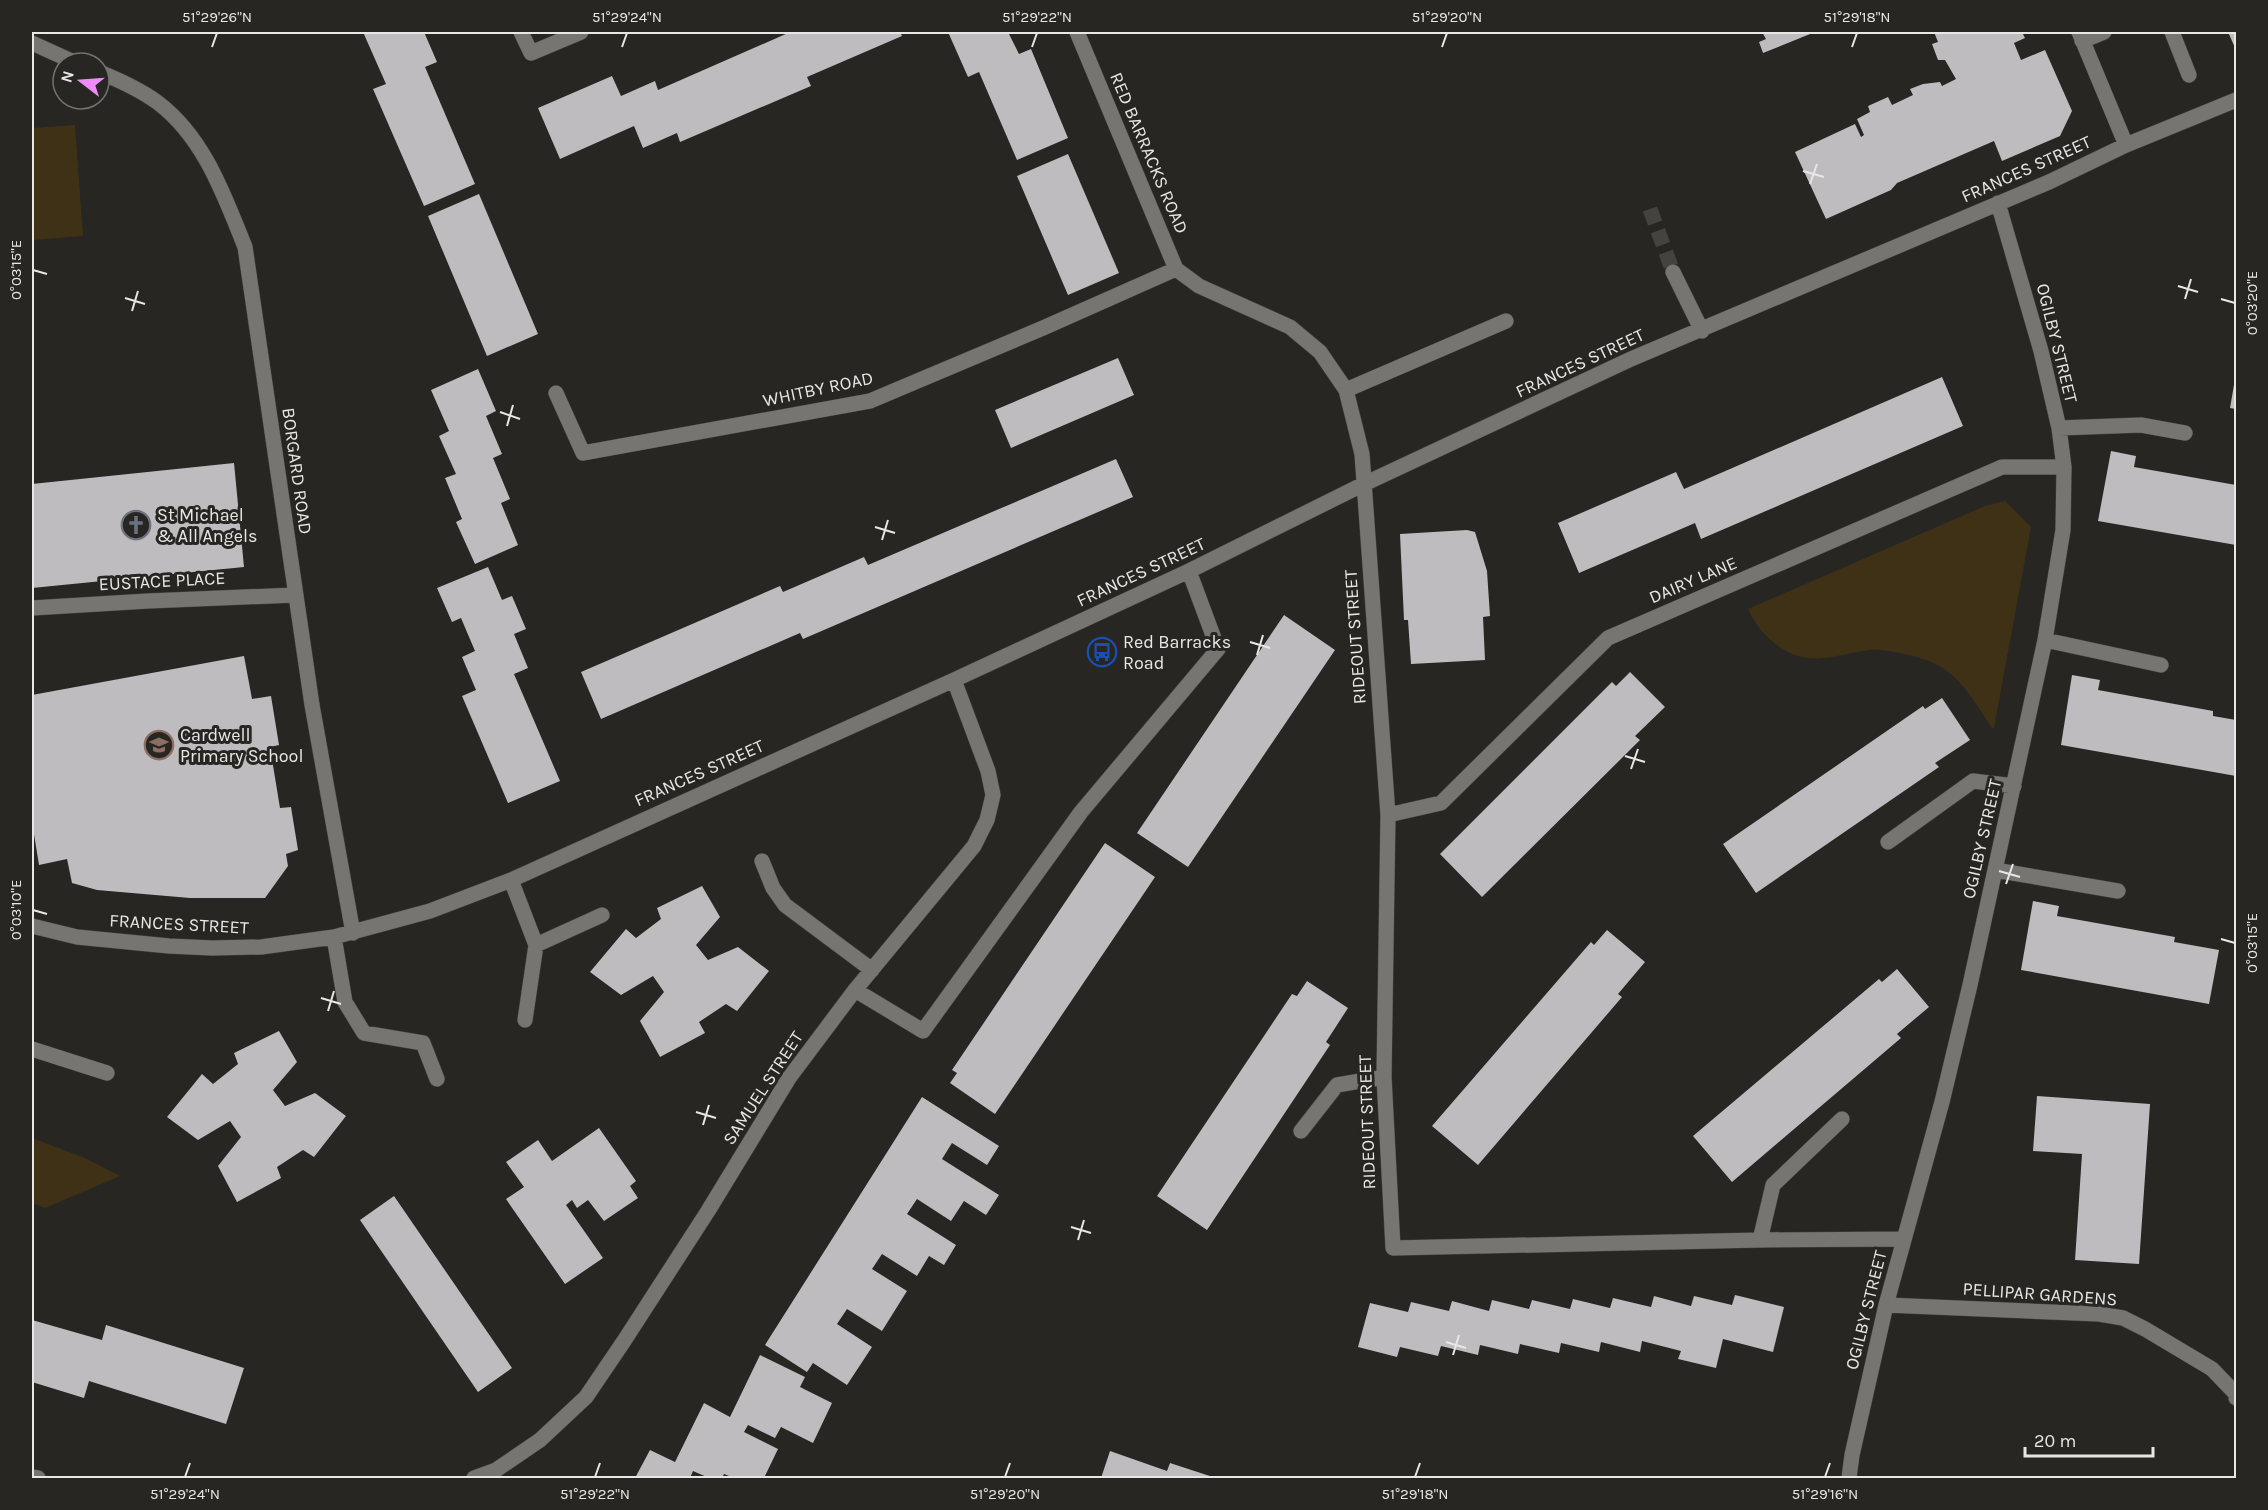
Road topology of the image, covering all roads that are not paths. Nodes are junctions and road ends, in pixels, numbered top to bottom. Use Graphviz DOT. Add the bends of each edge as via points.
graph roads {
  1 [pos="521,32"];
  2 [pos="581,32"];
  3 [pos="1077,32"];
  4 [pos="2104,32"];
  5 [pos="2172,32"];
  6 [pos="2080,36"];
  7 [pos="32,43"];
  8 [pos="51,52"];
  9 [pos="51,53"];
  10 [pos="32,54"];
  11 [pos="2189,75"];
  12 [pos="111,77"];
  13 [pos="2236,100"];
  14 [pos="2126,145"];
  15 [pos="1998,203"];
  16 [pos="1176,269"];
  17 [pos="1673,272"];
  18 [pos="1506,321"];
  19 [pos="1702,331"];
  20 [pos="1346,390"];
  21 [pos="556,393"];
  22 [pos="2059,428"];
  23 [pos="2185,433"];
  24 [pos="2064,467"];
  25 [pos="1364,484"];
  26 [pos="1189,571"];
  27 [pos="295,595"];
  28 [pos="32,609"];
  29 [pos="2045,640"];
  30 [pos="2161,665"];
  31 [pos="954,680"];
  32 [pos="2014,786"];
  33 [pos="1388,815"];
  34 [pos="1888,842"];
  35 [pos="762,861"];
  36 [pos="1995,870"];
  37 [pos="511,880"];
  38 [pos="2118,891"];
  39 [pos="602,915"];
  40 [pos="32,926"];
  41 [pos="353,933"];
  42 [pos="334,937"];
  43 [pos="536,945"];
  44 [pos="872,970"];
  45 [pos="855,990"];
  46 [pos="525,1020"];
  47 [pos="32,1049"];
  48 [pos="107,1073"];
  49 [pos="1383,1077"];
  50 [pos="437,1079"];
  51 [pos="1842,1119"];
  52 [pos="1301,1131"];
  53 [pos="1904,1239"];
  54 [pos="1760,1240"];
  55 [pos="1886,1305"];
  56 [pos="2236,1398"];
  57 [pos="499,1474"];
  58 [pos="32,1477"];
  59 [pos="38,1479"];
  60 [pos="474,1479"];
  61 [pos="1849,1479"];
  1 -- 2 [label="street" via="531,53"];
  3 -- 16 [label="street, RED BARRACKS ROAD"];
  4 -- 6 [label="street"];
  5 -- 11 [label="street"];
  6 -- 14 [label="street"];
  7 -- 8 [label="street"];
  9 -- 10 [label="street"];
  12 -- 27 [label="street, BORGARD ROAD" via="157,102 181,124 205,157 225,196 244,247"];
  13 -- 14 [label="street, FRANCES STREET"];
  14 -- 15 [label="street, FRANCES STREET"];
  15 -- 19 [label="street, FRANCES STREET"];
  15 -- 22 [label="street, OGILBY STREET"];
  16 -- 20 [label="street" via="1199,286 1290,327 1320,352"];
  16 -- 21 [label="street, WHITBY ROAD" via="870,401 583,453"];
  17 -- 19 [label="street"];
  18 -- 20 [label="street"];
  19 -- 25 [label="street, FRANCES STREET" via="1631,359"];
  20 -- 25 [label="street" via="1362,453"];
  22 -- 23 [label="street" via="2142,425"];
  22 -- 24 [label="street, OGILBY STREET"];
  24 -- 29 [label="street, OGILBY STREET" via="2063,530"];
  24 -- 33 [label="street, DAIRY LANE" via="2002,467 1608,638 1441,803"];
  25 -- 26 [label="street, FRANCES STREET"];
  25 -- 33 [label="street, RIDEOUT STREET"];
  26 -- 31 [label="street, FRANCES STREET"];
  26 -- 45 [label="street" via="1218,649 1081,812 923,1031"];
  27 -- 28 [label="street, EUSTACE PLACE"];
  27 -- 41 [label="street, BORGARD ROAD"];
  29 -- 30 [label="street"];
  29 -- 32 [label="street, OGILBY STREET"];
  31 -- 37 [label="street, FRANCES STREET"];
  31 -- 44 [label="street, SAMUEL STREET" via="988,771 993,795 987,820 974,846"];
  32 -- 34 [label="street" via="1974,781"];
  32 -- 36 [label="street, OGILBY STREET"];
  33 -- 49 [label="street, RIDEOUT STREET"];
  35 -- 44 [label="street" via="785,905"];
  36 -- 38 [label="street"];
  36 -- 53 [label="street, OGILBY STREET" via="1942,1102"];
  37 -- 41 [label="street, FRANCES STREET" via="430,911"];
  37 -- 43 [label="street"];
  39 -- 43 [label="street"];
  40 -- 42 [label="street, FRANCES STREET" via="77,937 212,948 261,947"];
  41 -- 42 [label="street, FRANCES STREET"];
  42 -- 50 [label="street" via="345,1002 364,1033 423,1042"];
  43 -- 46 [label="street"];
  44 -- 45 [label="street, SAMUEL STREET"];
  45 -- 57 [label="street, SAMUEL STREET" via="789,1078 586,1397"];
  47 -- 48 [label="street"];
  49 -- 52 [label="street" via="1337,1085"];
  49 -- 54 [label="street, RIDEOUT STREET" via="1392,1248"];
  51 -- 54 [label="street" via="1773,1185"];
  53 -- 54 [label="street, RIDEOUT STREET"];
  53 -- 55 [label="street, OGILBY STREET"];
  55 -- 56 [label="street, PELLIPAR GARDENS" via="2123,1318 2212,1369"];
  55 -- 61 [label="street, OGILBY STREET"];
  57 -- 60 [label="street, SAMUEL STREET"];
  58 -- 59 [label="street"];
}
